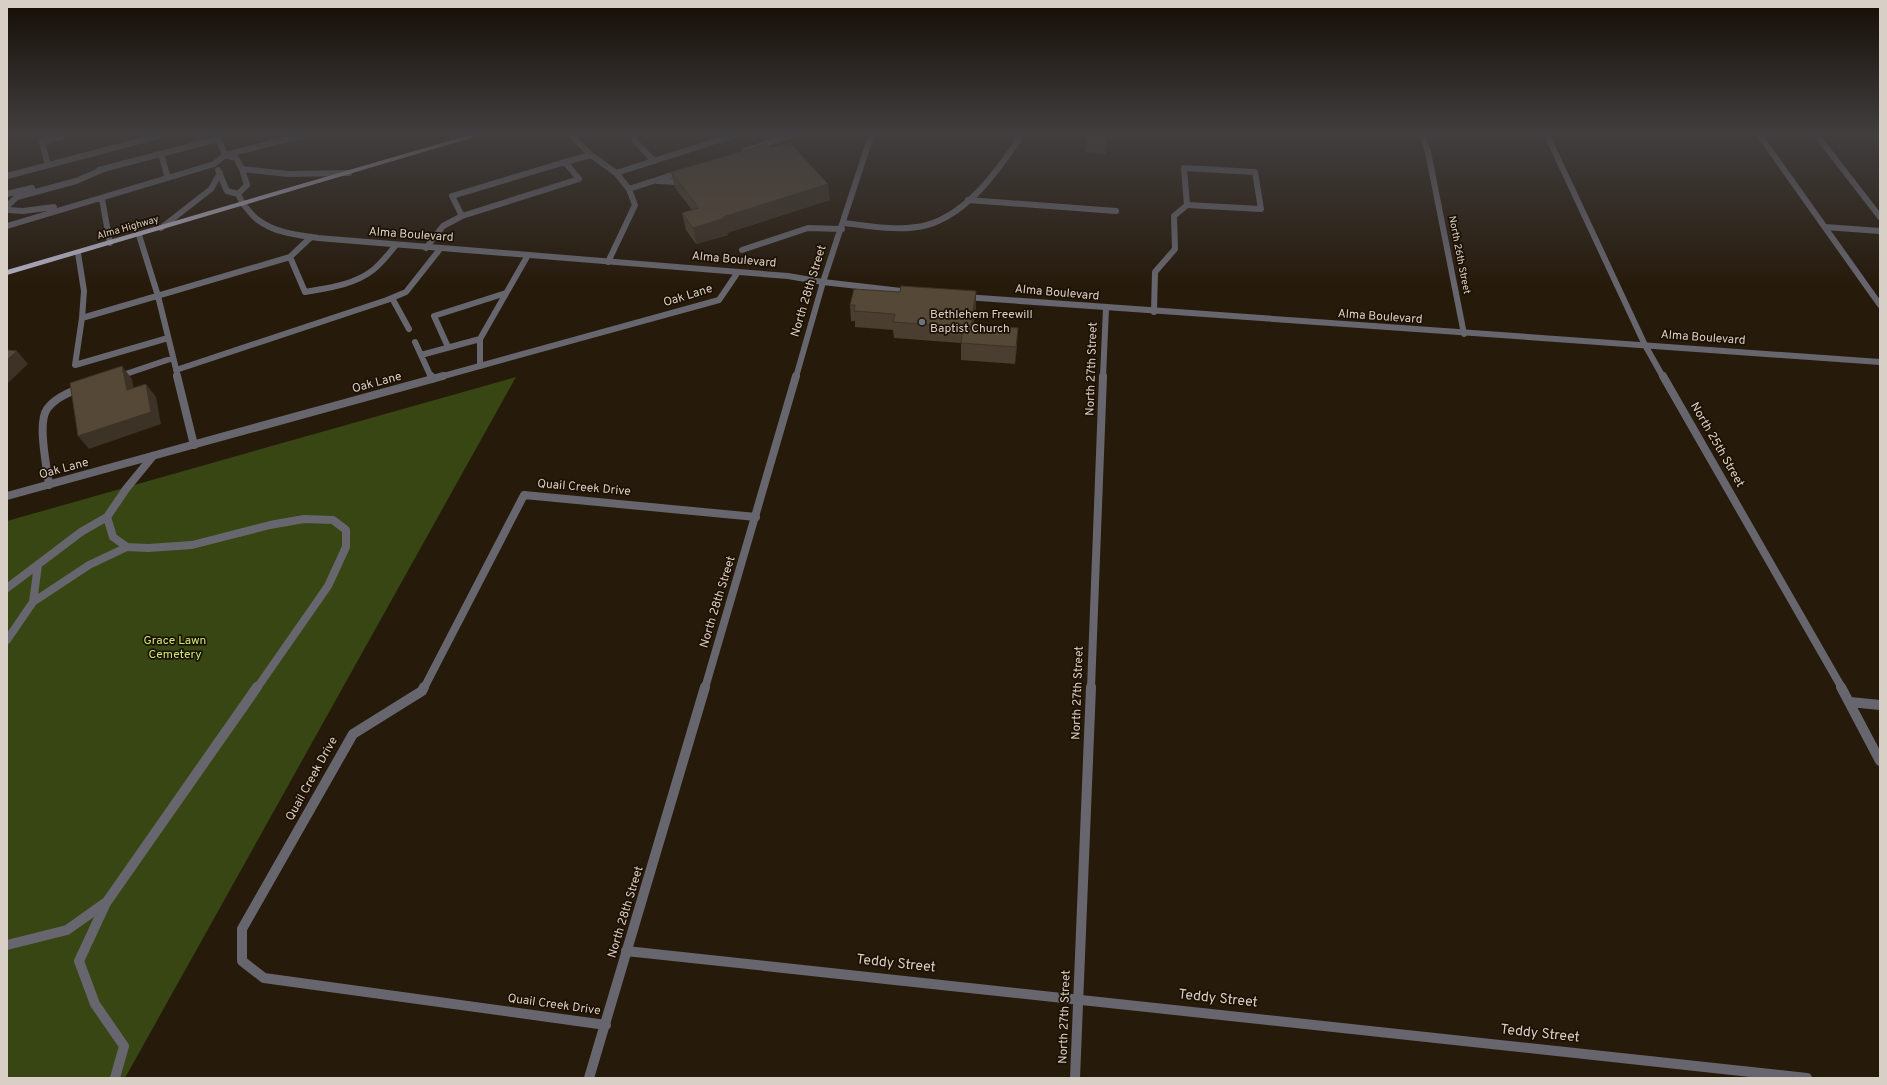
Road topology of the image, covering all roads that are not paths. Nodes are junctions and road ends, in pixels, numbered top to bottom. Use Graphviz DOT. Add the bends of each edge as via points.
graph roads {
  1 [pos="542,183"];
  2 [pos="47,184"];
  3 [pos="66,184"];
  4 [pos="150,184"];
  5 [pos="214,184"];
  6 [pos="225,184"];
  7 [pos="247,184"];
  8 [pos="313,184"];
  9 [pos="503,184"];
  10 [pos="564,184"];
  11 [pos="625,184"];
  12 [pos="644,184"];
  13 [pos="856,184"];
  14 [pos="984,184"];
  15 [pos="1185,184"];
  16 [pos="1257,184"];
  17 [pos="1434,184"];
  18 [pos="1569,184"];
  19 [pos="1794,184"];
  20 [pos="1854,184"];
  21 [pos="139,187"];
  22 [pos="524,189"];
  23 [pos="547,189"];
  24 [pos="629,189"];
  25 [pos="7,194"];
  26 [pos="238,194"];
  27 [pos="506,195"];
  28 [pos="529,195"];
  29 [pos="102,199"];
  30 [pos="487,200"];
  31 [pos="511,200"];
  32 [pos="968,200"];
  33 [pos="243,204"];
  34 [pos="1187,205"];
  35 [pos="491,207"];
  36 [pos="1116,211"];
  37 [pos="462,216"];
  38 [pos="1880,217"];
  39 [pos="7,226"];
  40 [pos="843,226"];
  41 [pos="1825,227"];
  42 [pos="161,228"];
  43 [pos="1880,231"];
  44 [pos="139,235"];
  45 [pos="311,237"];
  46 [pos="110,243"];
  47 [pos="396,245"];
  48 [pos="426,248"];
  49 [pos="440,249"];
  50 [pos="742,250"];
  51 [pos="78,253"];
  52 [pos="528,255"];
  53 [pos="290,256"];
  54 [pos="608,262"];
  55 [pos="738,272"];
  56 [pos="7,273"];
  57 [pos="823,282"];
  58 [pos="506,293"];
  59 [pos="916,293"];
  60 [pos="158,296"];
  61 [pos="956,296"];
  62 [pos="392,298"];
  63 [pos="1880,305"];
  64 [pos="1106,308"];
  65 [pos="1154,312"];
  66 [pos="82,318"];
  67 [pos="409,329"];
  68 [pos="1464,334"];
  69 [pos="168,338"];
  70 [pos="480,339"];
  71 [pos="415,342"];
  72 [pos="1645,345"];
  73 [pos="448,347"];
  74 [pos="421,355"];
  75 [pos="173,358"];
  76 [pos="1880,362"];
  77 [pos="480,366"];
  78 [pos="176,370"];
  79 [pos="432,379"];
  80 [pos="107,380"];
  81 [pos="92,385"];
  82 [pos="194,444"];
  83 [pos="154,456"];
  84 [pos="49,484"];
  85 [pos="7,496"];
  86 [pos="107,517"];
  87 [pos="756,517"];
  88 [pos="127,547"];
  89 [pos="38,565"];
  90 [pos="7,588"];
  91 [pos="33,602"];
  92 [pos="7,640"];
  93 [pos="1850,702"];
  94 [pos="1880,705"];
  95 [pos="1880,761"];
  96 [pos="106,903"];
  97 [pos="7,944"];
  98 [pos="626,951"];
  99 [pos="1078,999"];
  100 [pos="606,1025"];
  101 [pos="115,1078"];
  102 [pos="590,1078"];
  103 [pos="1075,1078"];
  104 [pos="1807,1078"];
  1 -- 23 [label="street"];
  2 -- 25 [label="street"];
  3 -- 21 [label="street" via="17,197 7,206 8,210 43,210"];
  4 -- 21 [label="street"];
  5 -- 42 [label="street" via="211,189"];
  6 -- 26 [label="street" via="228,191"];
  7 -- 26 [label="street"];
  8 -- 33 [label="main road, Alma Highway"];
  9 -- 37 [label="street" via="452,196"];
  10 -- 23 [label="street"];
  11 -- 24 [label="street"];
  12 -- 24 [label="street"];
  13 -- 40 [label="street, North 28th Street"];
  14 -- 32 [label="street"];
  15 -- 34 [label="street"];
  16 -- 34 [label="street" via="1261,209"];
  17 -- 68 [label="street, North 26th Street"];
  18 -- 72 [label="street, North 25th Street"];
  19 -- 41 [label="street"];
  20 -- 38 [label="street"];
  21 -- 29 [label="street"];
  22 -- 28 [label="street"];
  23 -- 28 [label="street"];
  24 -- 54 [label="street" via="635,205"];
  26 -- 33 [label="street, Alma Boulevard"];
  27 -- 31 [label="street"];
  28 -- 31 [label="street"];
  29 -- 39 [label="street"];
  29 -- 46 [label="street"];
  30 -- 35 [label="street"];
  31 -- 35 [label="street"];
  32 -- 36 [label="street"];
  32 -- 40 [label="street" via="943,218 927,225"];
  33 -- 42 [label="main road, Alma Highway"];
  33 -- 45 [label="street, Alma Boulevard" via="258,220 275,230"];
  34 -- 65 [label="street" via="1174,216 1175,249 1155,272"];
  35 -- 37 [label="street"];
  37 -- 48 [label="street" via="443,226"];
  40 -- 50 [label="street" via="808,228"];
  40 -- 57 [label="street, North 28th Street"];
  41 -- 43 [label="street"];
  41 -- 63 [label="street"];
  42 -- 44 [label="main road, Alma Highway"];
  44 -- 46 [label="main road, Alma Highway"];
  44 -- 60 [label="street"];
  45 -- 47 [label="street, Alma Boulevard"];
  45 -- 53 [label="street"];
  46 -- 51 [label="main road, Alma Highway"];
  47 -- 48 [label="street, Alma Boulevard"];
  47 -- 53 [label="street" via="373,270 362,277 337,286 305,292"];
  48 -- 49 [label="street, Alma Boulevard"];
  49 -- 52 [label="street, Alma Boulevard"];
  49 -- 62 [label="street" via="406,292"];
  51 -- 56 [label="main road, Alma Highway"];
  51 -- 66 [label="street" via="84,291"];
  52 -- 54 [label="street, Alma Boulevard"];
  52 -- 58 [label="street"];
  53 -- 60 [label="street"];
  54 -- 55 [label="street, Alma Boulevard"];
  55 -- 57 [label="street, Alma Boulevard"];
  55 -- 77 [label="street, Oak Lane" via="719,300"];
  57 -- 59 [label="street, Alma Boulevard"];
  57 -- 87 [label="street, North 28th Street"];
  58 -- 70 [label="street"];
  58 -- 73 [label="street" via="434,316"];
  60 -- 66 [label="street"];
  60 -- 69 [label="street"];
  61 -- 64 [label="street, Alma Boulevard"];
  62 -- 67 [label="street"];
  62 -- 78 [label="street"];
  64 -- 65 [label="street, Alma Boulevard"];
  64 -- 99 [label="street, North 27th Street"];
  65 -- 68 [label="street, Alma Boulevard"];
  66 -- 69 [label="street" via="75,365"];
  68 -- 72 [label="street, Alma Boulevard"];
  69 -- 75 [label="street"];
  70 -- 73 [label="street"];
  70 -- 77 [label="street"];
  71 -- 74 [label="street"];
  72 -- 76 [label="street, Alma Boulevard"];
  72 -- 93 [label="street, North 25th Street"];
  73 -- 74 [label="street"];
  74 -- 79 [label="street"];
  75 -- 78 [label="street"];
  75 -- 80 [label="street"];
  77 -- 79 [label="street, Oak Lane"];
  78 -- 82 [label="street"];
  79 -- 82 [label="street, Oak Lane"];
  81 -- 84 [label="street" via="55,401 45,412"];
  82 -- 83 [label="street, Oak Lane"];
  83 -- 84 [label="street, Oak Lane"];
  83 -- 86 [label="street" via="126,489"];
  84 -- 85 [label="street, Oak Lane"];
  86 -- 88 [label="street" via="113,537"];
  86 -- 89 [label="street" via="81,532"];
  87 -- 98 [label="street, North 28th Street"];
  87 -- 100 [label="street, Quail Creek Drive" via="524,495 422,691 353,734 242,929 242,961 264,978"];
  88 -- 91 [label="street" via="89,565"];
  88 -- 96 [label="street" via="192,545 304,519 333,520 346,530 346,547 328,586"];
  89 -- 90 [label="street"];
  89 -- 91 [label="street"];
  91 -- 92 [label="street"];
  93 -- 94 [label="street"];
  93 -- 95 [label="street, North 25th Street"];
  96 -- 97 [label="street" via="67,930"];
  96 -- 101 [label="street" via="79,961 95,1004 124,1046"];
  98 -- 99 [label="street, Teddy Street"];
  98 -- 100 [label="street, North 28th Street"];
  99 -- 103 [label="street, North 27th Street"];
  99 -- 104 [label="street, Teddy Street"];
  100 -- 102 [label="street, North 28th Street"];
}
